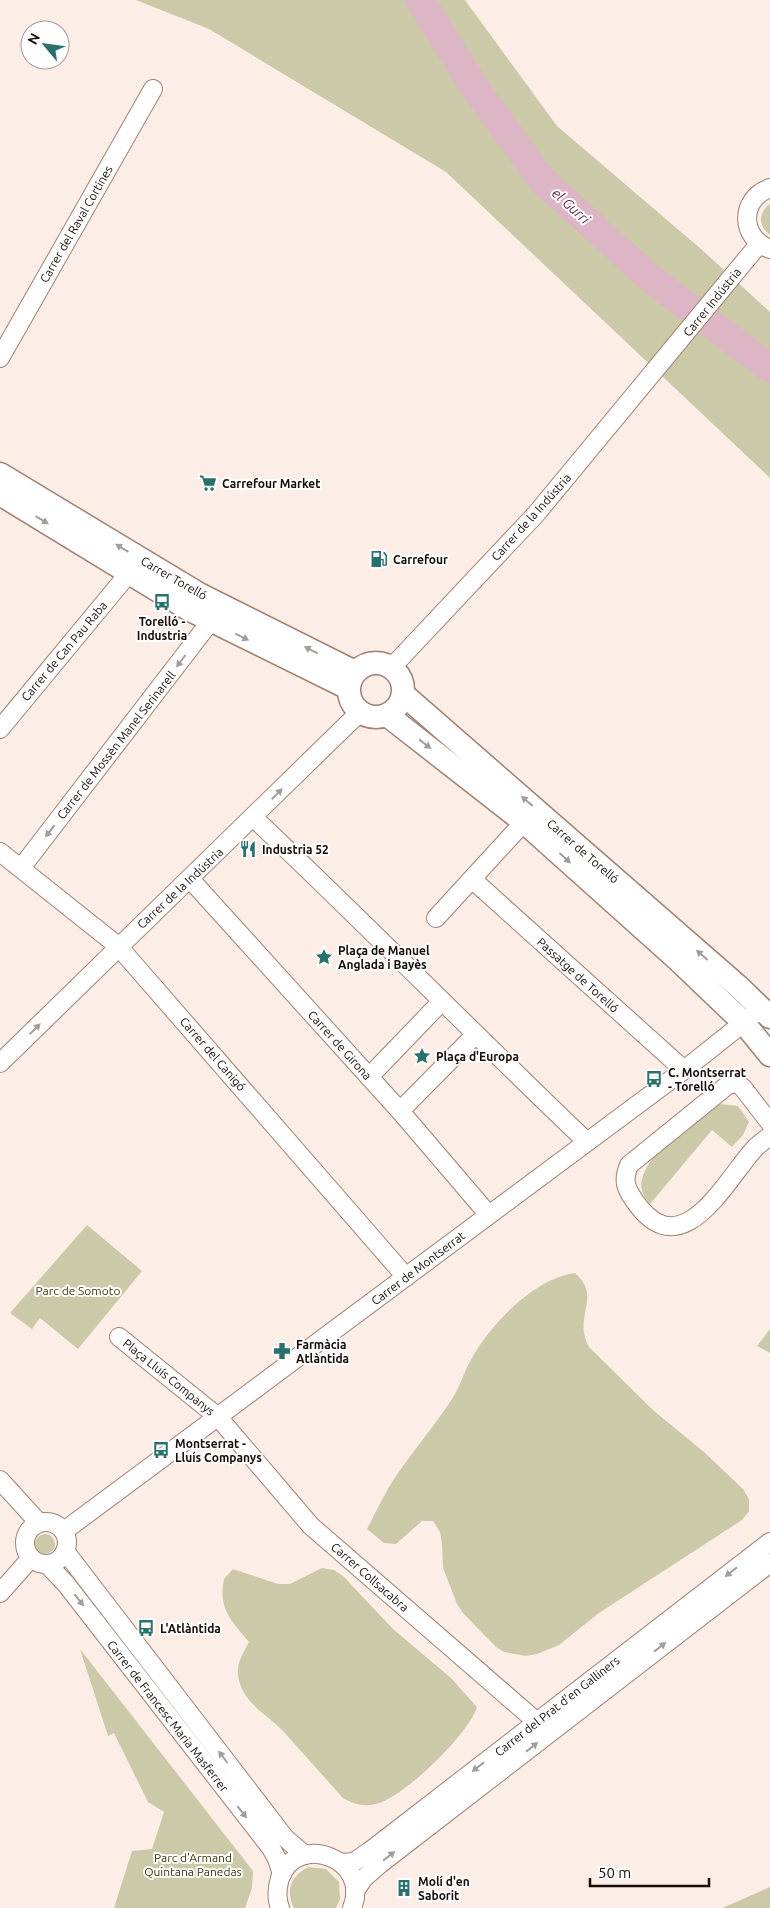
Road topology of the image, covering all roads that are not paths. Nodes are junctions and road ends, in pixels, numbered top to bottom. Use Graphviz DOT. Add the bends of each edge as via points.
graph roads {
  1 [pos="153,89"];
  2 [pos="770,188"];
  3 [pos="765,247"];
  4 [pos="0,358"];
  5 [pos="664,360"];
  6 [pos="0,474"];
  7 [pos="0,494"];
  8 [pos="129,573"];
  9 [pos="210,622"];
  10 [pos="392,667"];
  11 [pos="352,680"];
  12 [pos="403,694"];
  13 [pos="360,712"];
  14 [pos="387,715"];
  15 [pos="0,729"];
  16 [pos="254,818"];
  17 [pos="524,822"];
  18 [pos="0,852"];
  19 [pos="21,868"];
  20 [pos="190,879"];
  21 [pos="473,880"];
  22 [pos="436,918"];
  23 [pos="118,946"];
  24 [pos="442,1001"];
  25 [pos="768,1009"];
  26 [pos="744,1023"];
  27 [pos="475,1035"];
  28 [pos="770,1056"];
  29 [pos="0,1063"];
  30 [pos="684,1070"];
  31 [pos="369,1077"];
  32 [pos="400,1111"];
  33 [pos="770,1123"];
  34 [pos="770,1136"];
  35 [pos="586,1140"];
  36 [pos="488,1214"];
  37 [pos="406,1276"];
  38 [pos="119,1337"];
  39 [pos="218,1417"];
  40 [pos="0,1480"];
  41 [pos="39,1522"];
  42 [pos="64,1531"];
  43 [pos="770,1542"];
  44 [pos="65,1551"];
  45 [pos="39,1561"];
  46 [pos="770,1563"];
  47 [pos="0,1593"];
  48 [pos="537,1722"];
  49 [pos="305,1855"];
  50 [pos="342,1863"];
  51 [pos="282,1874"];
  52 [pos="353,1899"];
  53 [pos="280,1908"];
  1 -- 4 [label="street, Carrer del Raval Cortines"];
  2 -- 3 [label="street" via="754,198 747,211 748,230"];
  3 -- 5 [label="street, Carrer Indústria" via="735,273"];
  5 -- 10 [label="street, Carrer de la Indústria" via="536,514"];
  11 -- 6 [label="street, Carrer Torelló, one-way" via="199,594"];
  7 -- 8 [label="street, Carrer Torelló, one-way"];
  8 -- 9 [label="street, Carrer Torelló"];
  8 -- 15 [label="street, Carrer de Can Pau Raba"];
  9 -- 11 [label="street, Carrer Torelló, one-way"];
  9 -- 19 [label="street, Carrer de Mossèn Manel Serinarell, one-way"];
  10 -- 11 [label="street" via="381,663 365,664"];
  10 -- 12 [label="street" via="401,679"];
  11 -- 13 [label="street" via="351,701"];
  12 -- 14 [label="street"];
  25 -- 12 [label="street, Carrer de Torelló, one-way"];
  13 -- 14 [label="street" via="373,717"];
  16 -- 13 [label="street, Carrer de la Indústria, one-way"];
  14 -- 17 [label="street, Carrer de Torelló, one-way"];
  16 -- 20 [label="street, Carrer de la Indústria"];
  16 -- 24 [label="street"];
  17 -- 21 [label="street"];
  17 -- 26 [label="street, Carrer de Torelló, one-way" via="670,952"];
  18 -- 19 [label="street, Carrer del Canigó"];
  19 -- 23 [label="street, Carrer del Canigó"];
  20 -- 23 [label="street, Carrer de la Indústria"];
  20 -- 31 [label="street, Carrer de Girona"];
  21 -- 22 [label="street"];
  21 -- 30 [label="street, Passatge de Torelló"];
  29 -- 23 [label="street, Carrer de la Indústria, one-way"];
  23 -- 37 [label="street, Carrer del Canigó"];
  24 -- 27 [label="street"];
  24 -- 31 [label="street"];
  25 -- 26 [label="street, Carrer de Montserrat"];
  26 -- 28 [label="street, Carrer de Torelló"];
  26 -- 30 [label="street, Carrer de Montserrat"];
  27 -- 32 [label="street"];
  27 -- 35 [label="street"];
  30 -- 35 [label="street, Carrer de Montserrat"];
  31 -- 32 [label="street, Carrer de Girona"];
  32 -- 36 [label="street, Carrer de Girona"];
  33 -- 34 [label="street" via="743,1088 730,1084 629,1165 624,1176 626,1188 651,1218 663,1225 680,1225 709,1207 756,1147"];
  35 -- 36 [label="street, Carrer de Montserrat"];
  36 -- 37 [label="street, Carrer de Montserrat"];
  37 -- 39 [label="street, Carrer de Montserrat"];
  38 -- 39 [label="street, Plaça Lluís Companys"];
  39 -- 42 [label="street, Carrer de Montserrat"];
  39 -- 48 [label="street, Carrer Collsacabra" via="310,1526"];
  40 -- 41 [label="street"];
  41 -- 42 [label="street" via="54,1523"];
  41 -- 45 [label="street" via="24,1541 26,1551"];
  42 -- 44 [label="street"];
  43 -- 48 [label="street, Carrer del Prat d'en Galliners, one-way"];
  44 -- 45 [label="street" via="58,1560"];
  49 -- 44 [label="street, Carrer de Francesc Maria Masferrer, one-way" via="285,1838"];
  45 -- 47 [label="street"];
  45 -- 51 [label="street, Carrer de Francesc Maria Masferrer, one-way" via="66,1584 270,1848"];
  52 -- 46 [label="street, Carrer del Prat d'en Galliners, one-way" via="364,1878 380,1864"];
  48 -- 50 [label="street, Carrer del Prat d'en Galliners, one-way" via="370,1851 354,1862"];
  49 -- 50 [label="street" via="322,1854"];
  49 -- 51 [label="street" via="289,1864"];
  50 -- 52 [label="street" via="352,1877"];
  51 -- 53 [label="street" via="277,1897"];
}
